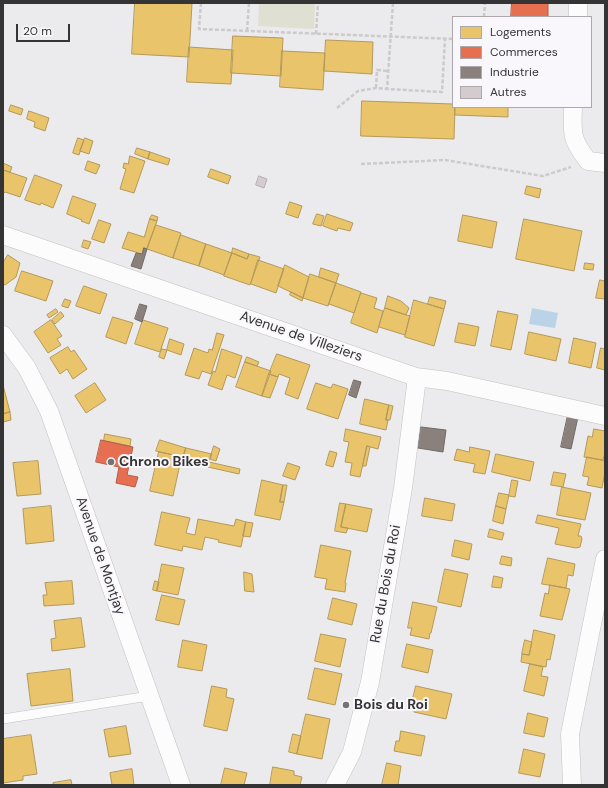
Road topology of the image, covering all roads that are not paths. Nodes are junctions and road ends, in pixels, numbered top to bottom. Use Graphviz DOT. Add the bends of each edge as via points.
graph roads {
  1 [pos="578,3"];
  2 [pos="578,16"];
  3 [pos="573,108"];
  4 [pos="597,162"];
  5 [pos="3,235"];
  6 [pos="3,335"];
  7 [pos="416,377"];
  8 [pos="605,416"];
  9 [pos="605,559"];
  10 [pos="149,696"];
  11 [pos="3,719"];
  12 [pos="181,785"];
  13 [pos="335,785"];
  14 [pos="572,785"];
  1 -- 2 [label="street"];
  3 -- 4 [label="street" via="572,132 578,147"];
  5 -- 7 [label="street, Avenue de Villeziers"];
  6 -- 10 [label="street, Avenue de Montjay" via="27,368 50,411"];
  7 -- 8 [label="street, Avenue de Villeziers" via="446,381"];
  7 -- 13 [label="street, Rue du Bois du Roi" via="403,488 370,682 352,752"];
  9 -- 14 [label="street" via="570,734"];
  10 -- 11 [label="lane"];
  10 -- 12 [label="street, Avenue de Montjay"];
}
